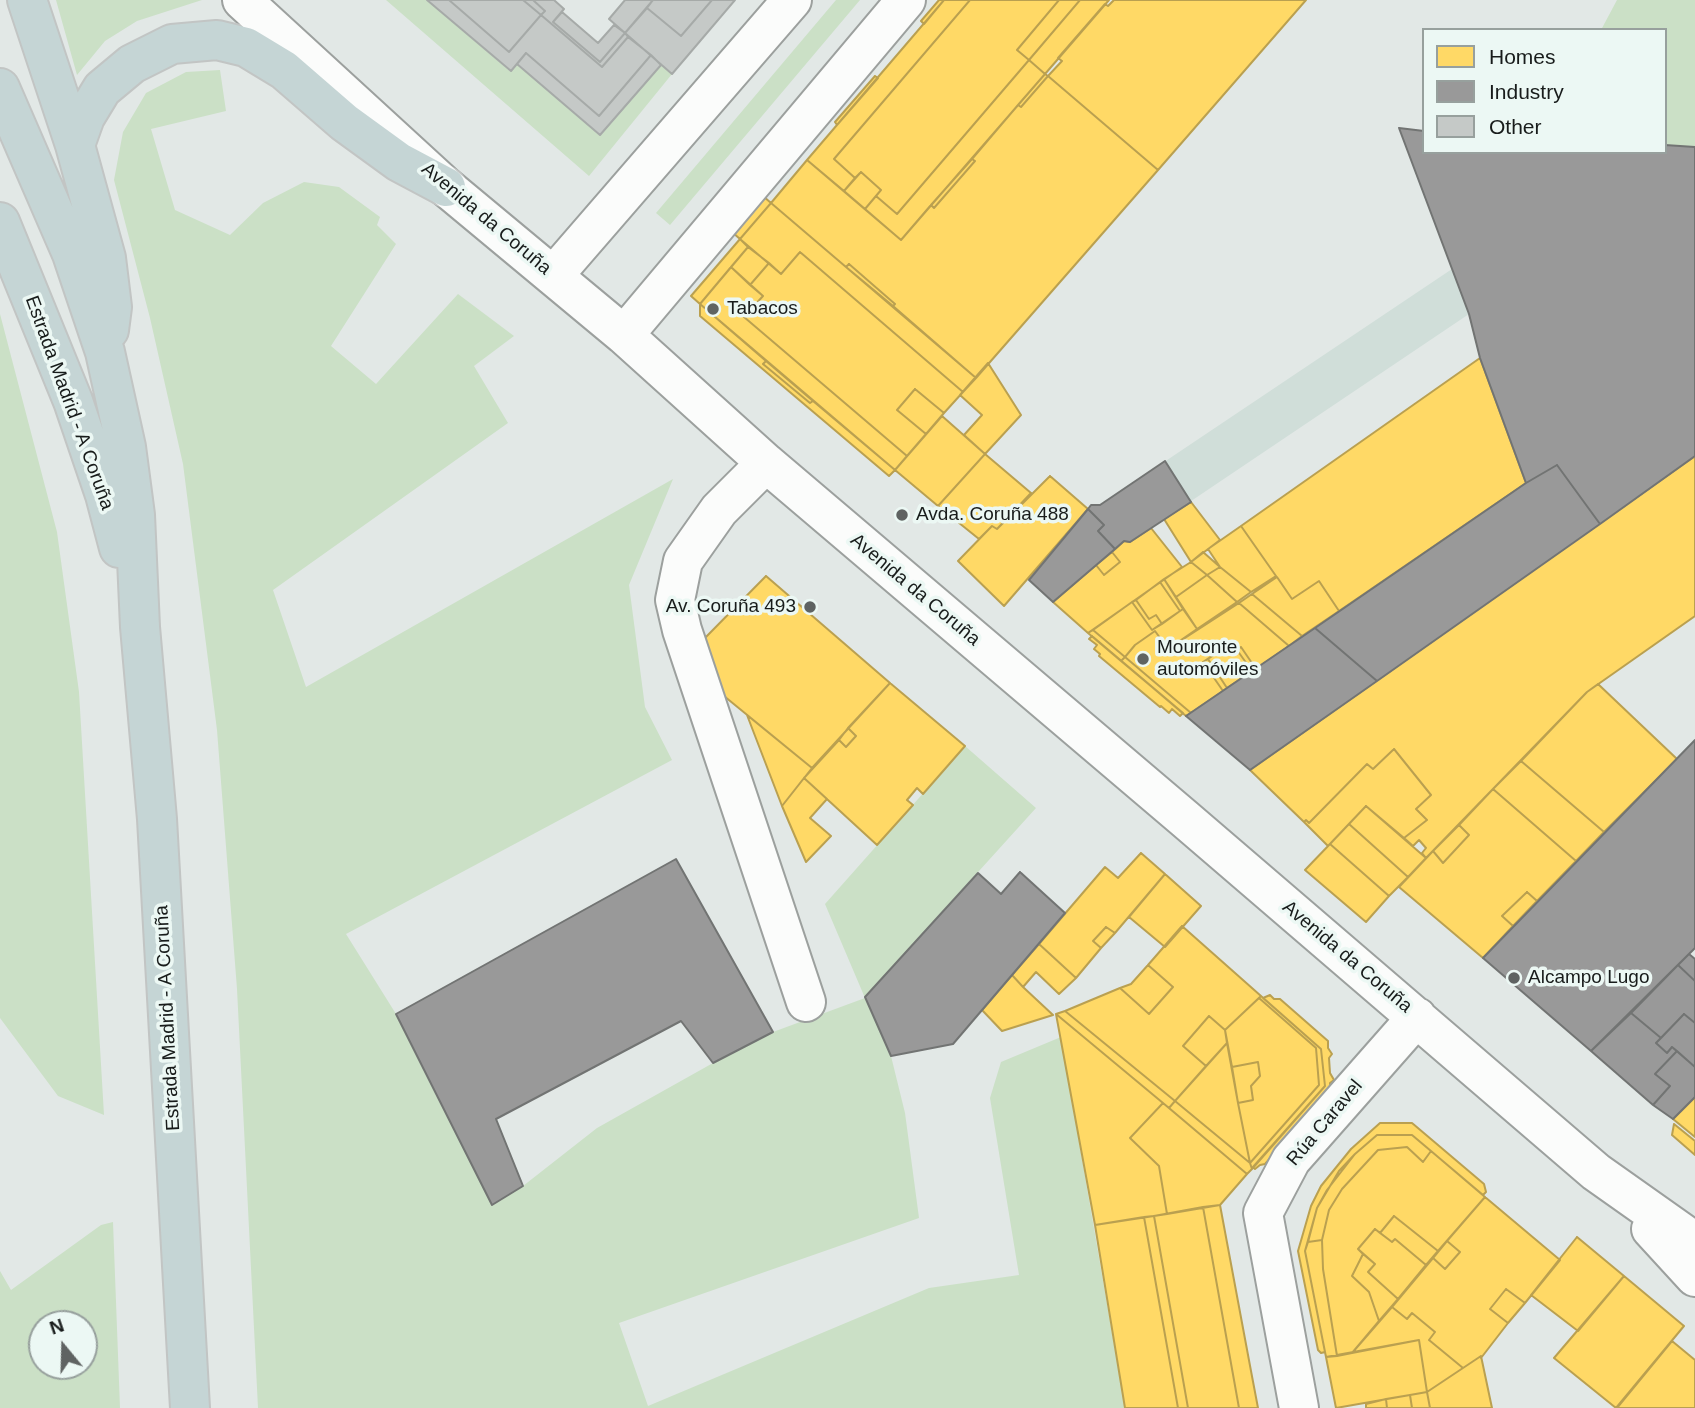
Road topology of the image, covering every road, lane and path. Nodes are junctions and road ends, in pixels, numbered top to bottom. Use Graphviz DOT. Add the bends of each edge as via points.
graph roads {
  1 [pos="27,0"];
  2 [pos="242,0"];
  3 [pos="792,0"];
  4 [pos="906,0"];
  5 [pos="0,88"];
  6 [pos="75,145"];
  7 [pos="446,187"];
  8 [pos="0,222"];
  9 [pos="552,276"];
  10 [pos="624,335"];
  11 [pos="106,352"];
  12 [pos="766,463"];
  13 [pos="140,628"];
  14 [pos="806,1002"];
  15 [pos="1417,1017"];
  16 [pos="1596,1172"];
  17 [pos="1695,1242"];
  18 [pos="1695,1277"];
  19 [pos="190,1408"];
  20 [pos="1299,1408"];
  1 -- 6 [label="highway"];
  2 -- 7 [label="street, Avenida da Coruña"];
  3 -- 9 [label="street"];
  4 -- 10 [label="street"];
  5 -- 11 [label="highway, Estrada Madrid - A Coruña" via="72,254"];
  6 -- 7 [label="highway" via="102,89 132,64 172,44 217,40 246,47 284,70 398,162"];
  6 -- 11 [label="highway" via="106,258 112,307"];
  7 -- 9 [label="street, Avenida da Coruña"];
  8 -- 13 [label="highway, Estrada Madrid - A Coruña" via="81,425 105,495"];
  9 -- 10 [label="street, Avenida da Coruña"];
  10 -- 12 [label="street, Avenida da Coruña"];
  11 -- 13 [label="highway, Estrada Madrid - A Coruña" via="130,474"];
  12 -- 14 [label="street" via="719,510 683,561 675,600"];
  12 -- 15 [label="street, Avenida da Coruña"];
  13 -- 19 [label="highway, Estrada Madrid - A Coruña" via="157,819"];
  15 -- 16 [label="street, Avenida da Coruña"];
  15 -- 20 [label="street, Rúa Caravel" via="1291,1160 1263,1213"];
  16 -- 17 [label="street, Avenida da Coruña"];
  16 -- 18 [label="street, Avenida da Coruña"];
}
